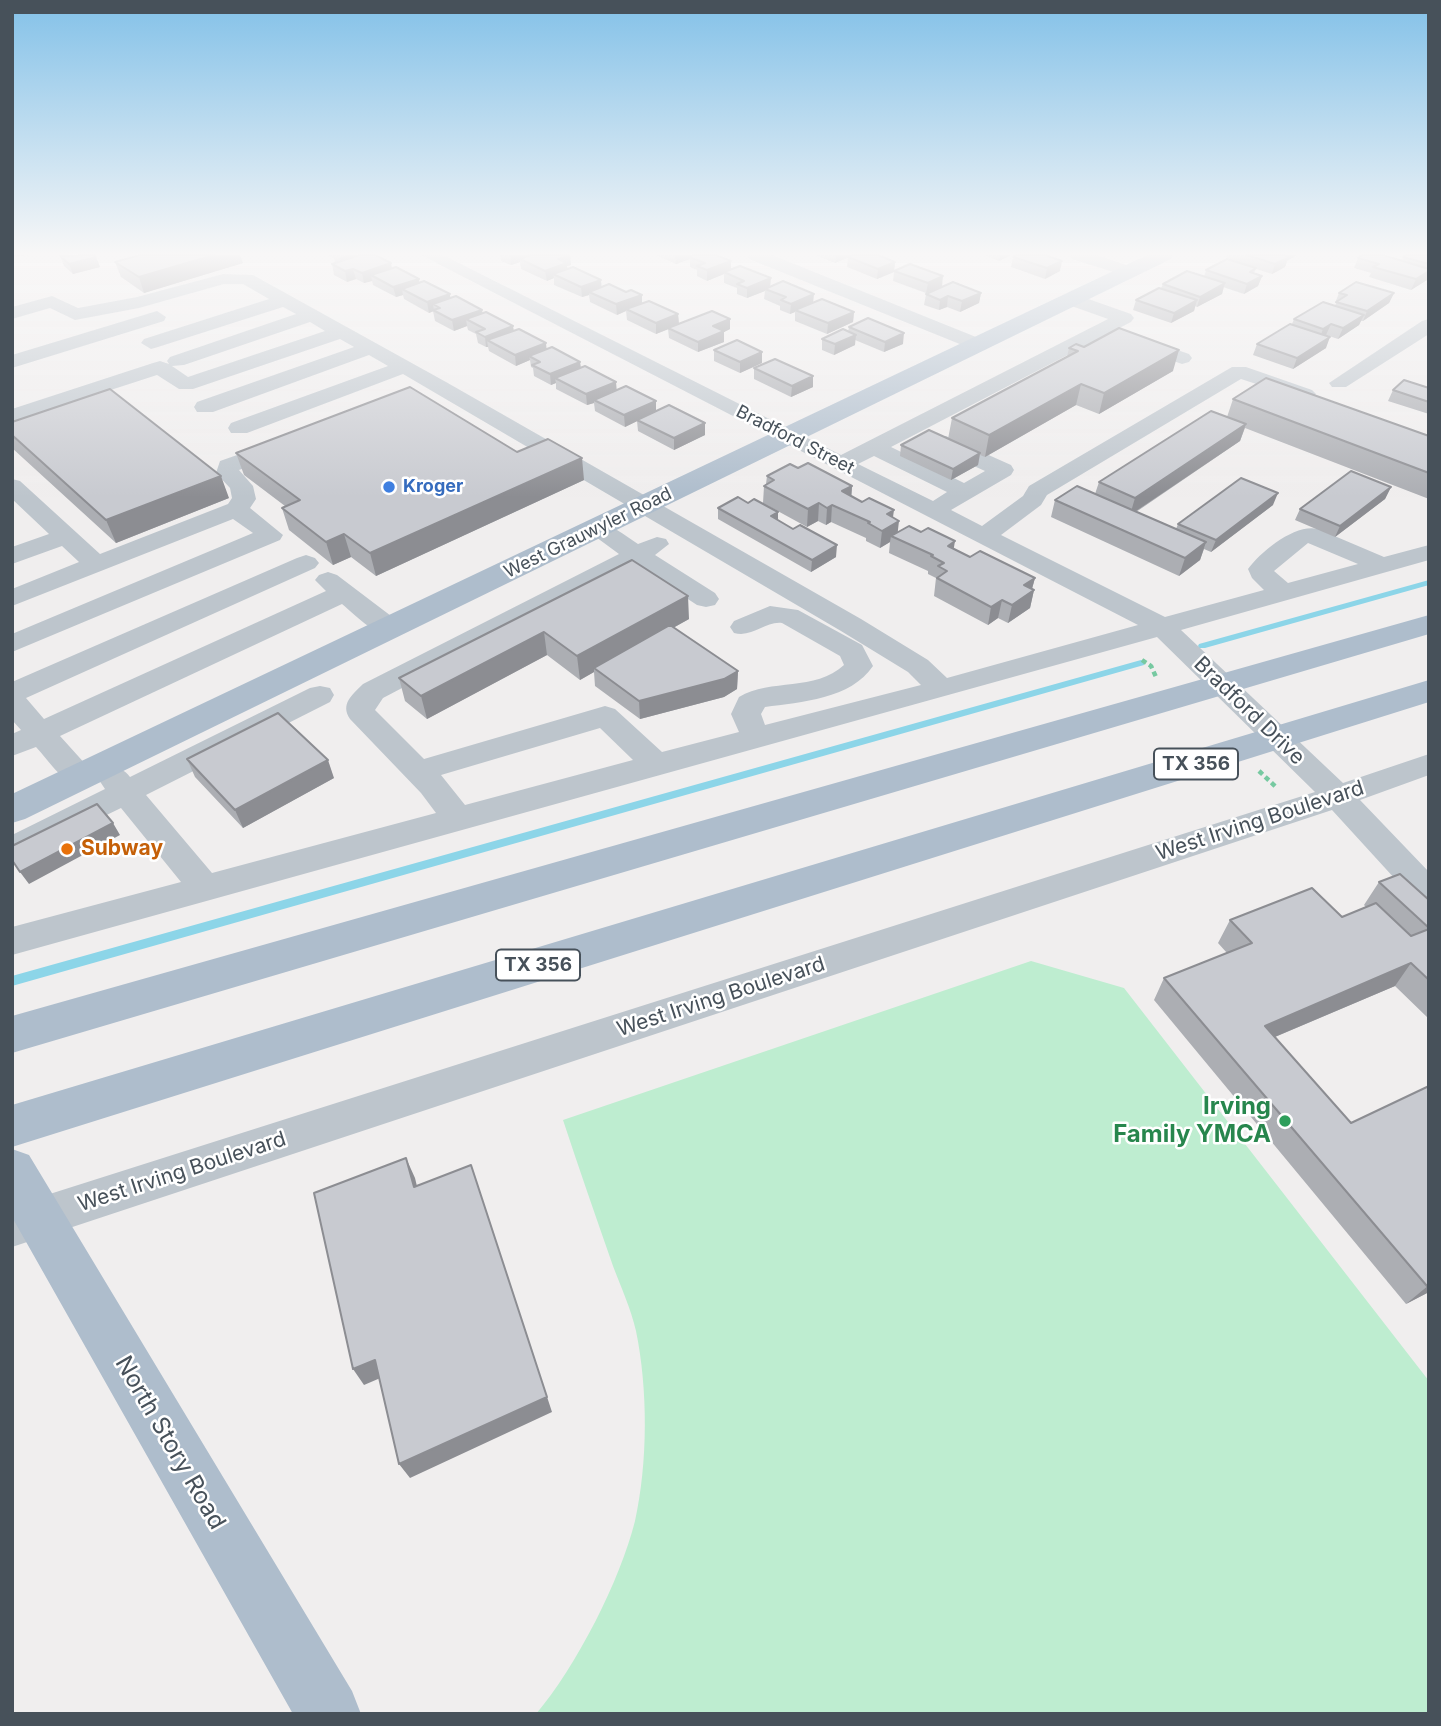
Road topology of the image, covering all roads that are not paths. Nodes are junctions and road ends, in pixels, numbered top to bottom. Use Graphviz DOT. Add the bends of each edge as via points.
graph roads {
  1 [pos="96,336"];
  2 [pos="174,336"];
  3 [pos="251,336"];
  4 [pos="327,336"];
  5 [pos="348,336"];
  6 [pos="588,336"];
  7 [pos="954,336"];
  8 [pos="998,336"];
  9 [pos="1090,336"];
  10 [pos="1120,336"];
  11 [pos="1411,336"];
  12 [pos="151,343"];
  13 [pos="978,345"];
  14 [pos="370,348"];
  15 [pos="1182,358"];
  16 [pos="177,361"];
  17 [pos="12,362"];
  18 [pos="404,367"];
  19 [pos="1031,367"];
  20 [pos="1339,383"];
  21 [pos="439,386"];
  22 [pos="414,396"];
  23 [pos="1328,403"];
  24 [pos="205,407"];
  25 [pos="12,416"];
  26 [pos="239,428"];
  27 [pos="911,428"];
  28 [pos="789,436"];
  29 [pos="302,438"];
  30 [pos="874,447"];
  31 [pos="842,464"];
  32 [pos="12,486"];
  33 [pos="965,492"];
  34 [pos="645,506"];
  35 [pos="236,509"];
  36 [pos="38,510"];
  37 [pos="934,510"];
  38 [pos="12,520"];
  39 [pos="597,529"];
  40 [pos="271,535"];
  41 [pos="66,536"];
  42 [pos="984,536"];
  43 [pos="648,549"];
  44 [pos="1429,552"];
  45 [pos="12,556"];
  46 [pos="306,563"];
  47 [pos="96,564"];
  48 [pos="1382,565"];
  49 [pos="1282,592"];
  50 [pos="344,593"];
  51 [pos="12,598"];
  52 [pos="706,599"];
  53 [pos="1429,624"];
  54 [pos="1161,626"];
  55 [pos="744,627"];
  56 [pos="389,628"];
  57 [pos="12,644"];
  58 [pos="297,673"];
  59 [pos="1221,685"];
  60 [pos="942,689"];
  61 [pos="1429,691"];
  62 [pos="12,693"];
  63 [pos="320,695"];
  64 [pos="12,701"];
  65 [pos="361,703"];
  66 [pos="40,733"];
  67 [pos="756,737"];
  68 [pos="1279,739"];
  69 [pos="12,746"];
  70 [pos="656,764"];
  71 [pos="1429,764"];
  72 [pos="419,771"];
  73 [pos="93,772"];
  74 [pos="125,792"];
  75 [pos="1338,796"];
  76 [pos="12,810"];
  77 [pos="458,819"];
  78 [pos="12,849"];
  79 [pos="205,888"];
  80 [pos="1429,894"];
  81 [pos="12,941"];
  82 [pos="12,1035"];
  83 [pos="12,1126"];
  84 [pos="21,1206"];
  85 [pos="329,1714"];
  1 -- 17 [label="street"];
  2 -- 12 [label="street"];
  3 -- 16 [label="street"];
  4 -- 25 [label="street" via="186,385 160,367"];
  5 -- 14 [label="street"];
  6 -- 28 [label="street, Bradford Street"];
  7 -- 13 [label="street"];
  8 -- 13 [label="main road, West Grauwyler Road"];
  9 -- 19 [label="street"];
  10 -- 15 [label="street"];
  11 -- 20 [label="street"];
  13 -- 19 [label="street"];
  13 -- 28 [label="main road, West Grauwyler Road"];
  14 -- 18 [label="street"];
  14 -- 24 [label="street"];
  18 -- 21 [label="street"];
  18 -- 26 [label="street"];
  19 -- 27 [label="street"];
  21 -- 22 [label="street"];
  21 -- 34 [label="street"];
  23 -- 42 [label="street" via="1239,371 1037,491 1034,500"];
  27 -- 30 [label="street"];
  27 -- 33 [label="street" via="1003,470"];
  28 -- 31 [label="street, Bradford Street"];
  28 -- 34 [label="main road, West Grauwyler Road"];
  29 -- 35 [label="street" via="228,466 244,499"];
  30 -- 31 [label="street"];
  30 -- 33 [label="street"];
  31 -- 37 [label="street, Bradford Street"];
  32 -- 36 [label="street"];
  33 -- 37 [label="street"];
  34 -- 39 [label="main road, West Grauwyler Road"];
  34 -- 60 [label="street" via="918,666"];
  35 -- 40 [label="street"];
  35 -- 47 [label="street"];
  36 -- 38 [label="street"];
  36 -- 41 [label="street"];
  37 -- 42 [label="street, Bradford Street"];
  39 -- 43 [label="street"];
  39 -- 56 [label="main road, West Grauwyler Road"];
  40 -- 46 [label="street"];
  40 -- 57 [label="street"];
  41 -- 45 [label="street"];
  41 -- 47 [label="street"];
  42 -- 54 [label="street, Bradford Street"];
  43 -- 52 [label="street"];
  43 -- 65 [label="street" via="373,691"];
  44 -- 48 [label="street"];
  46 -- 50 [label="street"];
  46 -- 62 [label="street"];
  47 -- 51 [label="street"];
  48 -- 49 [label="street"];
  48 -- 49 [label="street" via="1309,534 1261,569"];
  49 -- 54 [label="street"];
  50 -- 56 [label="street"];
  50 -- 66 [label="street"];
  53 -- 59 [label="main road"];
  54 -- 59 [label="street, Bradford Drive"];
  54 -- 60 [label="street"];
  55 -- 67 [label="street" via="771,614 789,616 852,651 859,666 850,677 823,687 749,704 746,714"];
  56 -- 58 [label="main road, West Grauwyler Road"];
  58 -- 63 [label="lane"];
  58 -- 73 [label="main road, West Grauwyler Road"];
  59 -- 68 [label="street, Bradford Drive"];
  59 -- 82 [label="main road"];
  60 -- 67 [label="street"];
  61 -- 68 [label="main road, TX 356"];
  63 -- 65 [label="lane"];
  63 -- 74 [label="street"];
  64 -- 66 [label="street"];
  65 -- 72 [label="street" via="360,712"];
  66 -- 69 [label="street"];
  66 -- 73 [label="street"];
  67 -- 70 [label="street"];
  68 -- 75 [label="street, Bradford Drive"];
  68 -- 83 [label="main road, TX 356"];
  70 -- 72 [label="street" via="605,716"];
  70 -- 77 [label="street"];
  71 -- 75 [label="street, West Irving Boulevard"];
  72 -- 77 [label="street"];
  73 -- 74 [label="street"];
  73 -- 76 [label="main road, West Grauwyler Road"];
  74 -- 78 [label="street"];
  74 -- 79 [label="street"];
  75 -- 80 [label="street, Bradford Drive"];
  75 -- 84 [label="street, West Irving Boulevard"];
  77 -- 79 [label="street"];
  79 -- 81 [label="street"];
  84 -- 85 [label="main road, North Story Road"];
}
